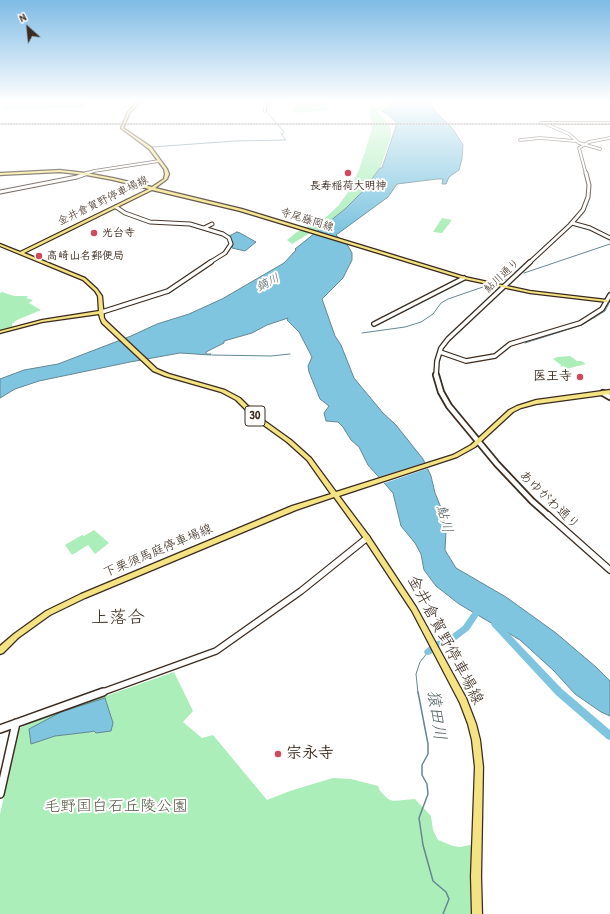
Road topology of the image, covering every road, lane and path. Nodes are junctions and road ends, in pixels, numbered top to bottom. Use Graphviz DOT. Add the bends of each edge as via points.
graph roads {
  1 [pos="583,144"];
  2 [pos="146,145"];
  3 [pos="585,145"];
  4 [pos="600,149"];
  5 [pos="159,161"];
  6 [pos="0,174"];
  7 [pos="86,174"];
  8 [pos="153,188"];
  9 [pos="0,192"];
  10 [pos="116,207"];
  11 [pos="572,223"];
  12 [pos="212,224"];
  13 [pos="204,228"];
  14 [pos="610,238"];
  15 [pos="0,245"];
  16 [pos="21,253"];
  17 [pos="464,278"];
  18 [pos="502,288"];
  19 [pos="610,295"];
  20 [pos="607,301"];
  21 [pos="102,312"];
  22 [pos="374,324"];
  23 [pos="0,332"];
  24 [pos="440,352"];
  25 [pos="610,392"];
  26 [pos="603,393"];
  27 [pos="610,397"];
  28 [pos="478,442"];
  29 [pos="339,493"];
  30 [pos="367,538"];
  31 [pos="610,570"];
  32 [pos="0,651"];
  33 [pos="16,723"];
  34 [pos="0,729"];
  35 [pos="0,794"];
  36 [pos="477,914"];
  1 -- 11 [label="street, 鮎川通り" via="579,150 589,191 586,205"];
  2 -- 5 [label="main road, 金井倉賀野停車場線"];
  3 -- 4 [label="street"];
  5 -- 7 [label="street"];
  5 -- 8 [label="main road, 金井倉賀野停車場線" via="167,174 162,183"];
  6 -- 7 [label="main road, 寺尾藤岡線" via="43,171"];
  7 -- 8 [label="main road, 寺尾藤岡線"];
  7 -- 9 [label="street"];
  8 -- 10 [label="main road, 金井倉賀野停車場線"];
  8 -- 17 [label="main road, 寺尾藤岡線" via="241,210"];
  10 -- 13 [label="street" via="150,222 185,222"];
  10 -- 16 [label="main road, 金井倉賀野停車場線"];
  11 -- 14 [label="street" via="588,227"];
  11 -- 18 [label="street, 鮎川通り"];
  12 -- 13 [label="street"];
  13 -- 21 [label="street" via="229,238 231,244 228,251 168,291"];
  15 -- 16 [label="main road, 30"];
  16 -- 21 [label="main road, 30" via="84,279 98,292"];
  17 -- 18 [label="main road, 寺尾藤岡線"];
  17 -- 22 [label="street"];
  18 -- 20 [label="main road, 寺尾藤岡線"];
  18 -- 24 [label="street, 鮎川通り" via="448,339"];
  19 -- 20 [label="street"];
  20 -- 24 [label="street" via="602,309 580,323 510,344 495,356 466,361"];
  21 -- 23 [label="main road" via="42,321"];
  21 -- 29 [label="main road, 30" via="104,322 155,370 234,396 257,418 303,453"];
  24 -- 28 [label="street, 鮎川通り" via="436,374 441,392"];
  25 -- 26 [label="main road"];
  26 -- 27 [label="street"];
  26 -- 28 [label="main road" via="519,406 510,411"];
  28 -- 29 [label="main road" via="460,454 439,462"];
  28 -- 31 [label="street, あゆがわ通り" via="532,501"];
  29 -- 30 [label="main road, 金井倉賀野停車場線"];
  29 -- 32 [label="main road, 下栗須馬庭停車場線" via="277,515 83,596 48,613"];
  30 -- 33 [label="street" via="301,591 216,651"];
  30 -- 36 [label="main road, 金井倉賀野停車場線" via="414,609 467,710 476,740 479,767"];
  33 -- 34 [label="street"];
  33 -- 35 [label="street"];
}
